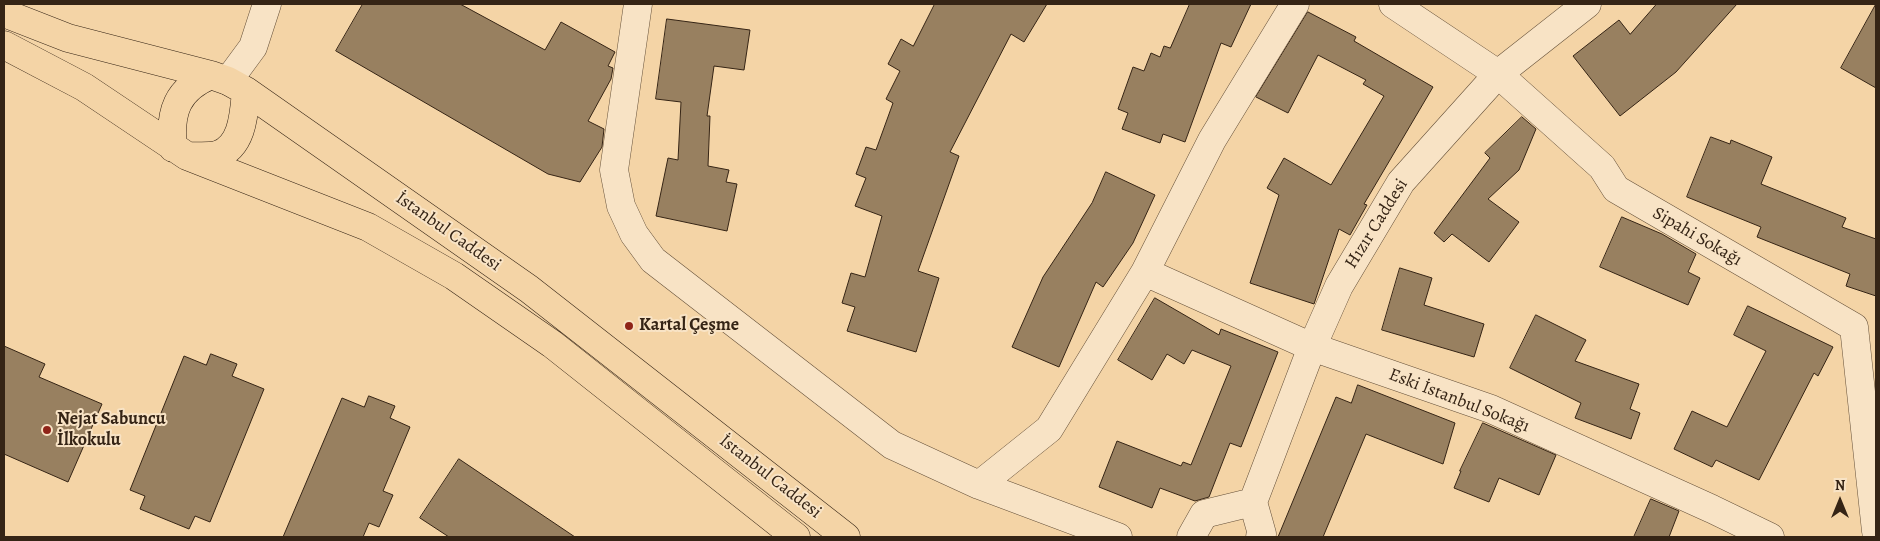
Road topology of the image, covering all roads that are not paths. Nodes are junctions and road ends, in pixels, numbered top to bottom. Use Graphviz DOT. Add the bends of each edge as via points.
graph roads {
  1 [pos="267,4"];
  2 [pos="638,4"];
  3 [pos="1295,4"];
  4 [pos="1394,4"];
  5 [pos="1587,4"];
  6 [pos="4,13"];
  7 [pos="4,45"];
  8 [pos="1498,74"];
  9 [pos="228,82"];
  10 [pos="180,152"];
  11 [pos="383,187"];
  12 [pos="368,227"];
  13 [pos="1145,272"];
  14 [pos="1312,347"];
  15 [pos="979,485"];
  16 [pos="1253,502"];
  17 [pos="1876,532"];
  18 [pos="796,537"];
  19 [pos="846,537"];
  20 [pos="1118,537"];
  21 [pos="1191,537"];
  22 [pos="1260,537"];
  23 [pos="1770,537"];
  1 -- 9 [label="street" via="253,46"];
  2 -- 15 [label="street" via="614,170 621,206 634,234 653,260 892,445"];
  3 -- 13 [label="street" via="1212,140"];
  4 -- 8 [label="street, Sipahi Sokağı"];
  5 -- 8 [label="street, Hızır Caddesi"];
  6 -- 9 [label="main road, İstanbul Caddesi" via="68,38"];
  7 -- 10 [label="main road, İstanbul Caddesi" via="84,87"];
  8 -- 14 [label="street, Hızır Caddesi" via="1401,182 1339,286"];
  8 -- 17 [label="street, Sipahi Sokağı" via="1602,167 1616,189 1854,327"];
  9 -- 10 [label="main road" via="195,82 183,92 173,123"];
  9 -- 10 [label="main road" via="242,125 235,141 218,155"];
  9 -- 11 [label="main road, İstanbul Caddesi"];
  10 -- 12 [label="main road, İstanbul Caddesi"];
  11 -- 12 [label="main road"];
  11 -- 19 [label="main road, İstanbul Caddesi" via="529,289"];
  12 -- 18 [label="main road, İstanbul Caddesi" via="454,276 552,344"];
  13 -- 14 [label="street, Eski İstanbul Sokağı"];
  13 -- 15 [label="street" via="1049,429"];
  14 -- 16 [label="street, Hızır Caddesi"];
  14 -- 23 [label="street, Eski İstanbul Sokağı" via="1491,409"];
  15 -- 20 [label="street"];
  16 -- 21 [label="street" via="1204,514"];
  16 -- 22 [label="street" via="1262,534"];
}
